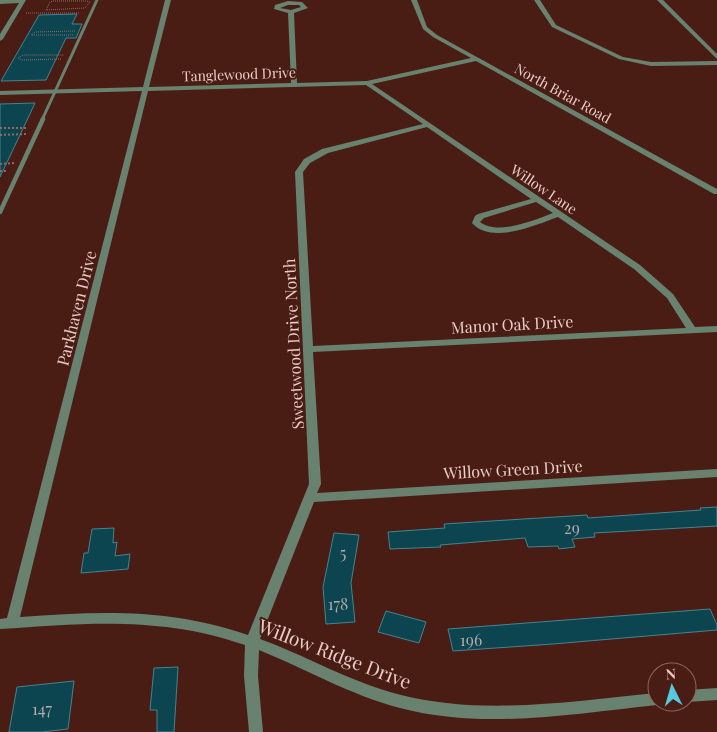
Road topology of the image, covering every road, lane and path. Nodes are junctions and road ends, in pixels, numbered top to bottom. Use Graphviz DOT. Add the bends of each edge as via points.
graph roads {
  1 [pos="97,0"];
  2 [pos="168,0"];
  3 [pos="414,0"];
  4 [pos="537,0"];
  5 [pos="660,0"];
  6 [pos="23,1"];
  7 [pos="53,1"];
  8 [pos="0,2"];
  9 [pos="28,6"];
  10 [pos="291,12"];
  11 [pos="79,13"];
  12 [pos="83,33"];
  13 [pos="0,39"];
  14 [pos="72,57"];
  15 [pos="717,57"];
  16 [pos="476,59"];
  17 [pos="717,63"];
  18 [pos="367,83"];
  19 [pos="294,85"];
  20 [pos="146,89"];
  21 [pos="57,91"];
  22 [pos="0,93"];
  23 [pos="427,125"];
  24 [pos="40,127"];
  25 [pos="0,128"];
  26 [pos="37,134"];
  27 [pos="0,135"];
  28 [pos="717,192"];
  29 [pos="538,199"];
  30 [pos="0,212"];
  31 [pos="559,214"];
  32 [pos="717,329"];
  33 [pos="693,330"];
  34 [pos="308,349"];
  35 [pos="717,473"];
  36 [pos="310,498"];
  37 [pos="6,623"];
  38 [pos="252,643"];
  39 [pos="717,694"];
  40 [pos="697,695"];
  41 [pos="647,700"];
  42 [pos="256,732"];
  1 -- 12 [label="lane"];
  2 -- 20 [label="street, Parkhaven Drive"];
  3 -- 16 [label="street, North Briar Road" via="425,28"];
  4 -- 17 [label="street" via="554,26 621,58 663,65"];
  5 -- 15 [label="street"];
  6 -- 8 [label="street"];
  6 -- 13 [label="street"];
  7 -- 7 [label="path" via="86,1 90,2 85,8 46,10"];
  9 -- 11 [label="path" via="24,12"];
  10 -- 19 [label="street"];
  12 -- 12 [label="path" via="36,32 31,35"];
  12 -- 14 [label="lane"];
  14 -- 14 [label="path" via="23,56 18,58 22,60"];
  14 -- 21 [label="lane"];
  16 -- 18 [label="street, Tanglewood Drive"];
  16 -- 28 [label="street, North Briar Road"];
  18 -- 19 [label="street, Tanglewood Drive"];
  18 -- 23 [label="street, Willow Lane"];
  19 -- 20 [label="street, Tanglewood Drive"];
  20 -- 21 [label="street, Tanglewood Drive"];
  20 -- 37 [label="street, Parkhaven Drive"];
  21 -- 22 [label="street, Tanglewood Drive"];
  21 -- 24 [label="lane"];
  23 -- 29 [label="street, Willow Lane"];
  23 -- 34 [label="street, Sweetwood Drive North" via="325,151 307,161 299,172"];
  24 -- 25 [label="path"];
  24 -- 26 [label="lane"];
  26 -- 27 [label="path"];
  26 -- 30 [label="lane"];
  29 -- 31 [label="street, Willow Lane"];
  29 -- 31 [label="street" via="481,216 476,223 497,232"];
  31 -- 33 [label="street, Willow Lane" via="656,283 681,310"];
  32 -- 33 [label="street, Manor Oak Drive"];
  33 -- 34 [label="street, Manor Oak Drive"];
  34 -- 36 [label="street, Sweetwood Drive North" via="315,484"];
  35 -- 36 [label="street, Willow Green Drive"];
  36 -- 38 [label="street, Sweetwood Drive North"];
  37 -- 38 [label="street, Willow Ridge Drive" via="132,617 184,622"];
  38 -- 41 [label="street, Willow Ridge Drive" via="383,697 459,712 492,714"];
  38 -- 42 [label="street"];
  39 -- 40 [label="street"];
}
